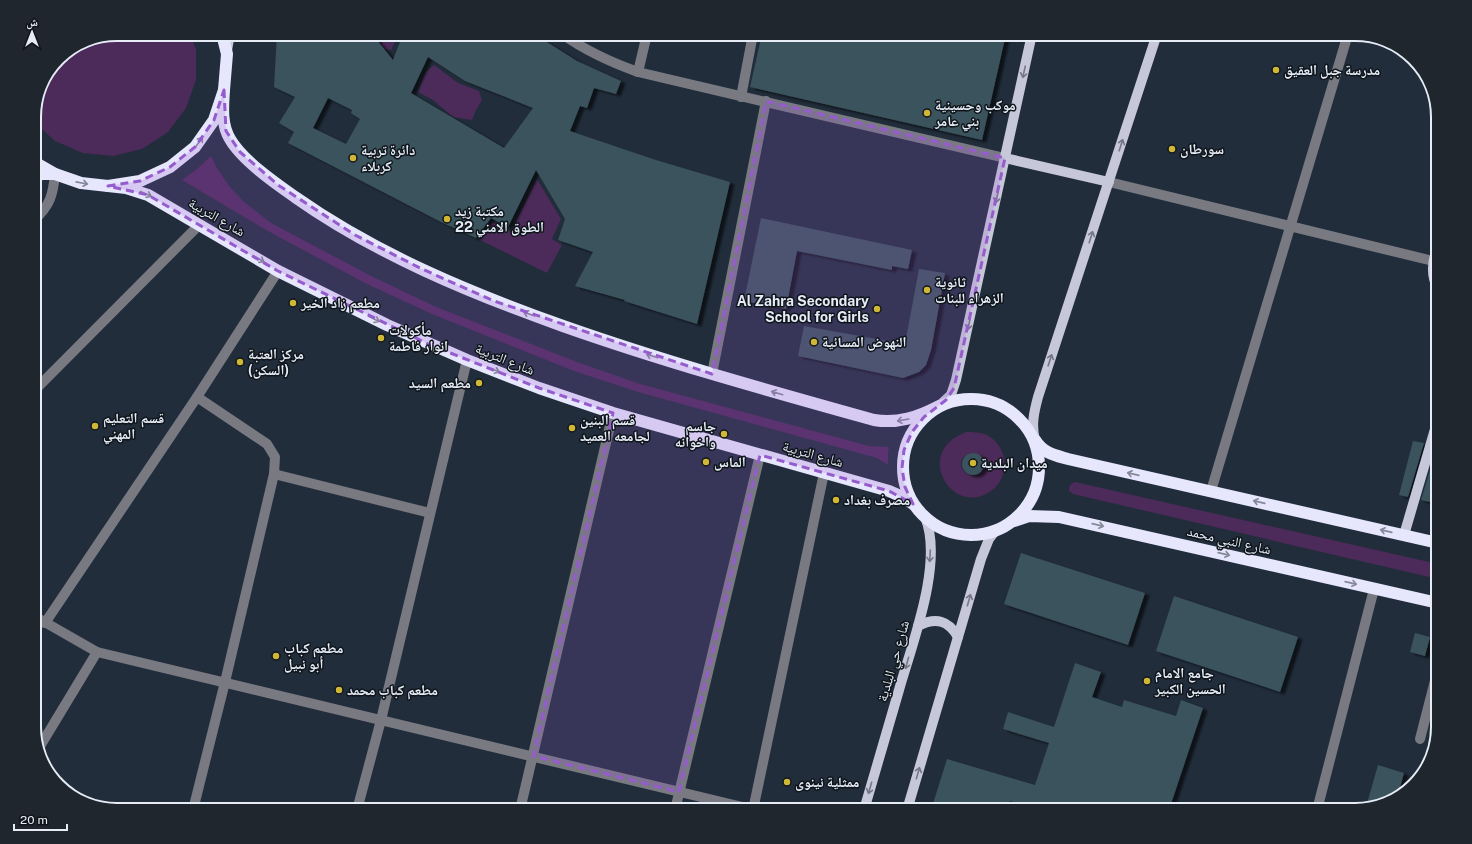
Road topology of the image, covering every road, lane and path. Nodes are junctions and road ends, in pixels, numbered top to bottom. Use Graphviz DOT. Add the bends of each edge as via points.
graph roads {
  1 [pos="224,41"];
  2 [pos="229,41"];
  3 [pos="573,41"];
  4 [pos="645,41"];
  5 [pos="752,41"];
  6 [pos="1030,41"];
  7 [pos="1155,41"];
  8 [pos="1346,41"];
  9 [pos="227,54"];
  10 [pos="638,72"];
  11 [pos="224,90"];
  12 [pos="741,97"];
  13 [pos="766,101"];
  14 [pos="1005,158"];
  15 [pos="41,166"];
  16 [pos="41,174"];
  17 [pos="55,174"];
  18 [pos="1109,182"];
  19 [pos="108,186"];
  20 [pos="41,212"];
  21 [pos="200,225"];
  22 [pos="1290,226"];
  23 [pos="1431,261"];
  24 [pos="278,271"];
  25 [pos="467,360"];
  26 [pos="712,374"];
  27 [pos="41,384"];
  28 [pos="197,397"];
  29 [pos="939,406"];
  30 [pos="612,413"];
  31 [pos="1035,440"];
  32 [pos="1431,443"];
  33 [pos="760,455"];
  34 [pos="824,473"];
  35 [pos="274,474"];
  36 [pos="1210,491"];
  37 [pos="913,504"];
  38 [pos="430,513"];
  39 [pos="925,518"];
  40 [pos="1014,521"];
  41 [pos="995,531"];
  42 [pos="1404,535"];
  43 [pos="1431,541"];
  44 [pos="1374,588"];
  45 [pos="1431,601"];
  46 [pos="41,620"];
  47 [pos="45,623"];
  48 [pos="918,626"];
  49 [pos="958,637"];
  50 [pos="97,652"];
  51 [pos="225,682"];
  52 [pos="1431,697"];
  53 [pos="381,720"];
  54 [pos="1420,739"];
  55 [pos="43,742"];
  56 [pos="532,756"];
  57 [pos="679,792"];
  58 [pos="195,803"];
  59 [pos="359,803"];
  60 [pos="522,803"];
  61 [pos="677,803"];
  62 [pos="725,803"];
  63 [pos="755,803"];
  64 [pos="866,803"];
  65 [pos="909,803"];
  66 [pos="1319,803"];
  1 -- 9 [label="highway"];
  2 -- 9 [label="main road"];
  3 -- 10 [label="street" via="614,64"];
  4 -- 10 [label="street"];
  5 -- 12 [label="street"];
  6 -- 14 [label="main road, one-way"];
  18 -- 7 [label="main road, one-way"];
  8 -- 22 [label="street"];
  9 -- 11 [label="highway"];
  10 -- 12 [label="street"];
  19 -- 11 [label="highway, one-way" via="140,181 170,167 195,147 214,120"];
  26 -- 11 [label="highway, one-way" via="614,344 494,301 355,235 278,185 240,152 226,131"];
  12 -- 13 [label="street"];
  13 -- 14 [label="street"];
  13 -- 26 [label="street"];
  14 -- 18 [label="main road"];
  14 -- 29 [label="main road, one-way" via="956,380 950,395"];
  15 -- 17 [label="highway"];
  16 -- 17 [label="highway"];
  17 -- 19 [label="highway, one-way" via="81,183"];
  17 -- 20 [label="street" via="52,196"];
  18 -- 22 [label="street"];
  31 -- 18 [label="main road, one-way" via="1035,407"];
  19 -- 21 [label="highway, شارع التربية, one-way" via="148,195"];
  21 -- 24 [label="highway, شارع التربية, one-way"];
  21 -- 27 [label="street"];
  22 -- 23 [label="street"];
  22 -- 36 [label="street"];
  24 -- 25 [label="highway, شارع التربية, one-way" via="387,325"];
  24 -- 28 [label="street"];
  25 -- 30 [label="highway, شارع التربية, one-way"];
  25 -- 38 [label="street"];
  29 -- 26 [label="highway, one-way" via="912,418 883,421"];
  28 -- 35 [label="street" via="267,444 275,458"];
  28 -- 47 [label="street"];
  29 -- 31 [label="highway" via="961,399 984,399 1005,407 1023,421"];
  29 -- 37 [label="highway" via="924,417 912,432 904,450 904,481"];
  30 -- 33 [label="highway, شارع التربية"];
  30 -- 56 [label="street"];
  36 -- 31 [label="highway, one-way" via="1068,459 1042,450"];
  31 -- 40 [label="highway" via="1040,462 1038,484 1029,504"];
  32 -- 42 [label="main road"];
  33 -- 34 [label="highway, شارع التربية"];
  33 -- 57 [label="street"];
  34 -- 37 [label="highway, شارع التربية" via="889,491"];
  34 -- 63 [label="street"];
  35 -- 38 [label="street"];
  35 -- 51 [label="street"];
  42 -- 36 [label="highway, one-way"];
  37 -- 39 [label="highway"];
  38 -- 53 [label="street"];
  39 -- 41 [label="highway" via="952,533 981,535"];
  39 -- 48 [label="main road, شارع حي البلدية, one-way" via="930,535 928,589"];
  40 -- 41 [label="highway"];
  40 -- 44 [label="highway, شارع النبي محمد, one-way" via="1029,516 1060,517"];
  49 -- 41 [label="main road, one-way" via="981,559"];
  42 -- 43 [label="highway"];
  44 -- 45 [label="highway, شارع النبي محمد"];
  44 -- 66 [label="street"];
  46 -- 47 [label="street"];
  47 -- 50 [label="street"];
  48 -- 49 [label="main road" via="936,620 946,623"];
  48 -- 64 [label="main road, شارع حي البلدية, one-way"];
  65 -- 49 [label="main road, one-way"];
  50 -- 51 [label="street"];
  50 -- 55 [label="street"];
  51 -- 53 [label="street"];
  51 -- 58 [label="street"];
  52 -- 54 [label="street"];
  53 -- 56 [label="street"];
  53 -- 59 [label="street"];
  56 -- 57 [label="street"];
  56 -- 60 [label="street"];
  57 -- 61 [label="street"];
  57 -- 62 [label="street"];
}
